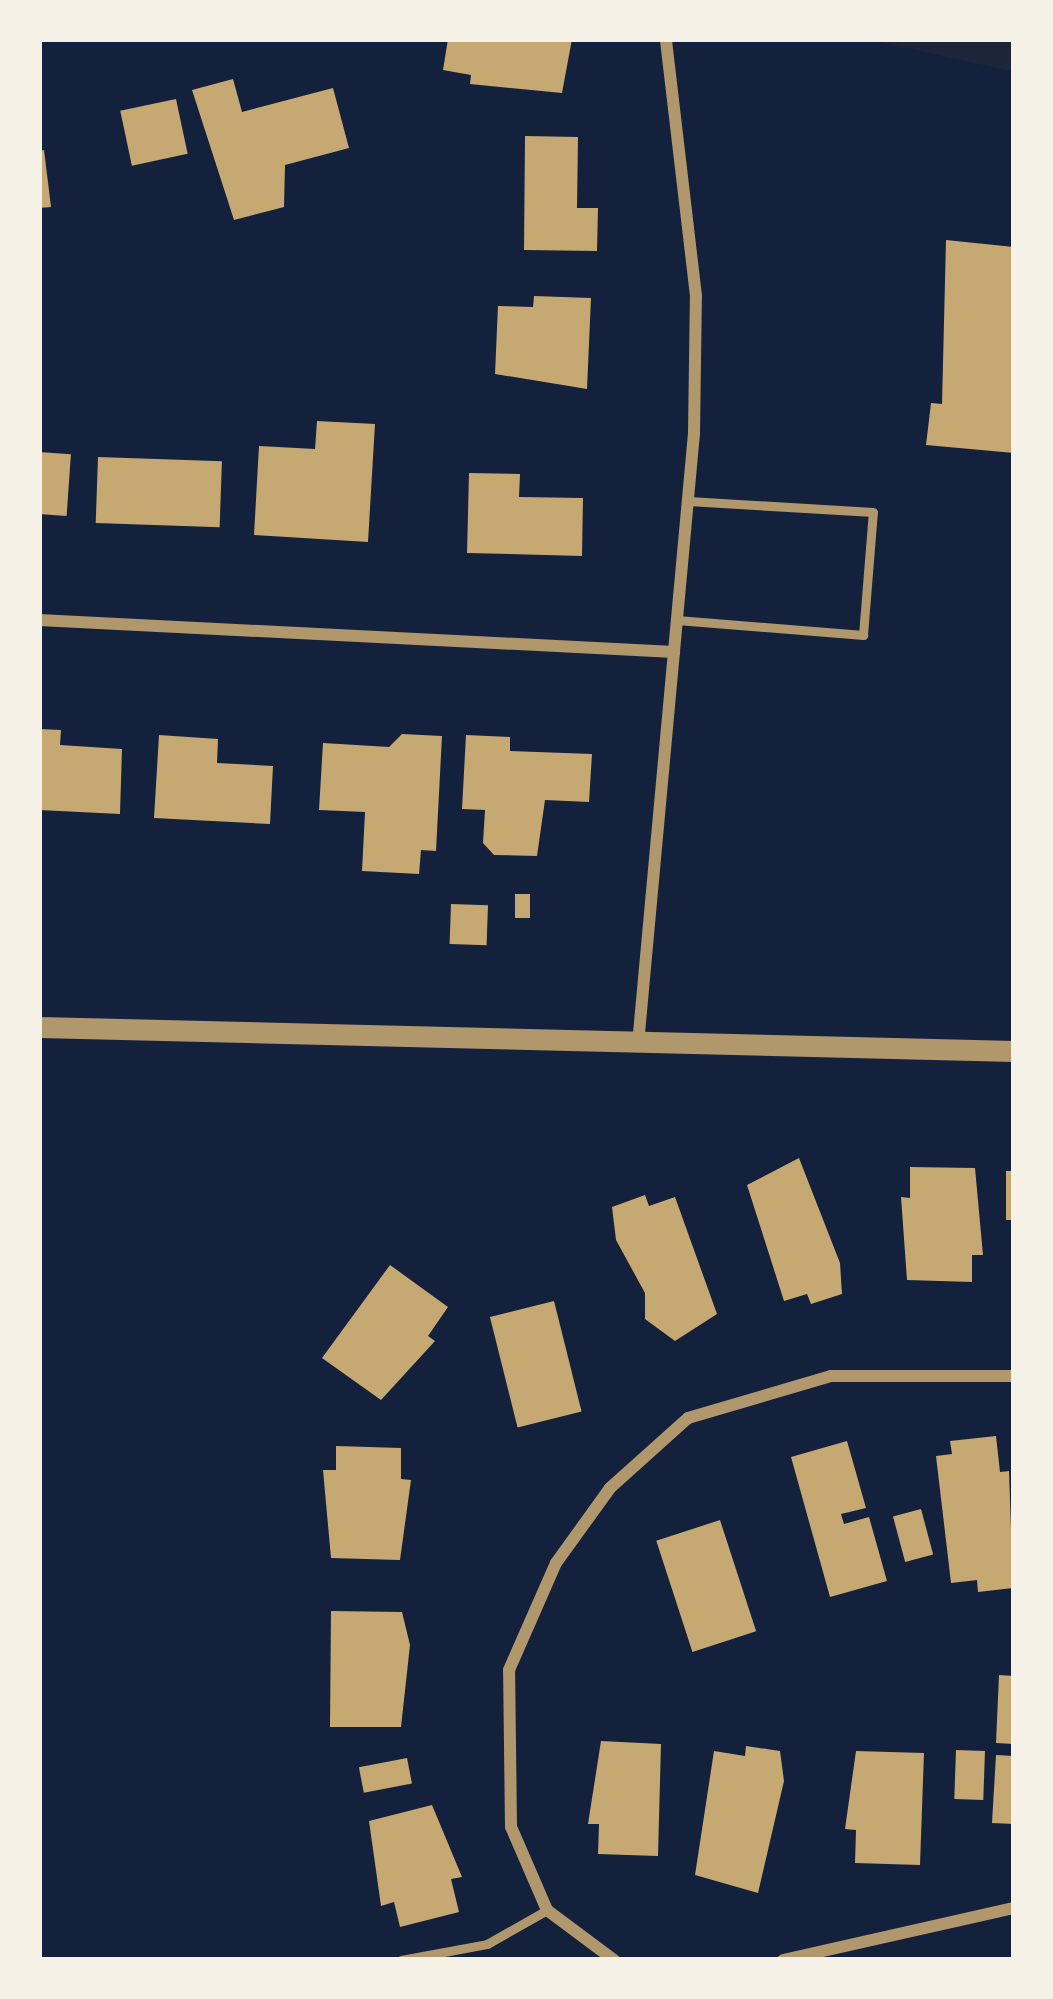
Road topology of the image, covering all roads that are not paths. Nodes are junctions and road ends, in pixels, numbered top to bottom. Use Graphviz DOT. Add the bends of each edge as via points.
graph roads {
  1 [pos="666,39"];
  2 [pos="688,500"];
  3 [pos="39,620"];
  4 [pos="677,620"];
  5 [pos="674,652"];
  6 [pos="39,1027"];
  7 [pos="638,1044"];
  8 [pos="1014,1051"];
  9 [pos="1014,1376"];
  10 [pos="1014,1908"];
  11 [pos="547,1910"];
  12 [pos="401,1960"];
  13 [pos="614,1960"];
  14 [pos="782,1960"];
  1 -- 2 [label="street" via="696,296"];
  2 -- 4 [label="street"];
  2 -- 4 [label="lane" via="873,512 863,635"];
  3 -- 5 [label="street"];
  4 -- 5 [label="street"];
  5 -- 7 [label="street"];
  6 -- 7 [label="street"];
  7 -- 8 [label="street"];
  9 -- 11 [label="street" via="903,1369 762,1390 688,1418 610,1488 547,1579 509,1670 511,1827"];
  10 -- 14 [label="street"];
  11 -- 12 [label="lane" via="487,1944"];
  11 -- 13 [label="street"];
}
